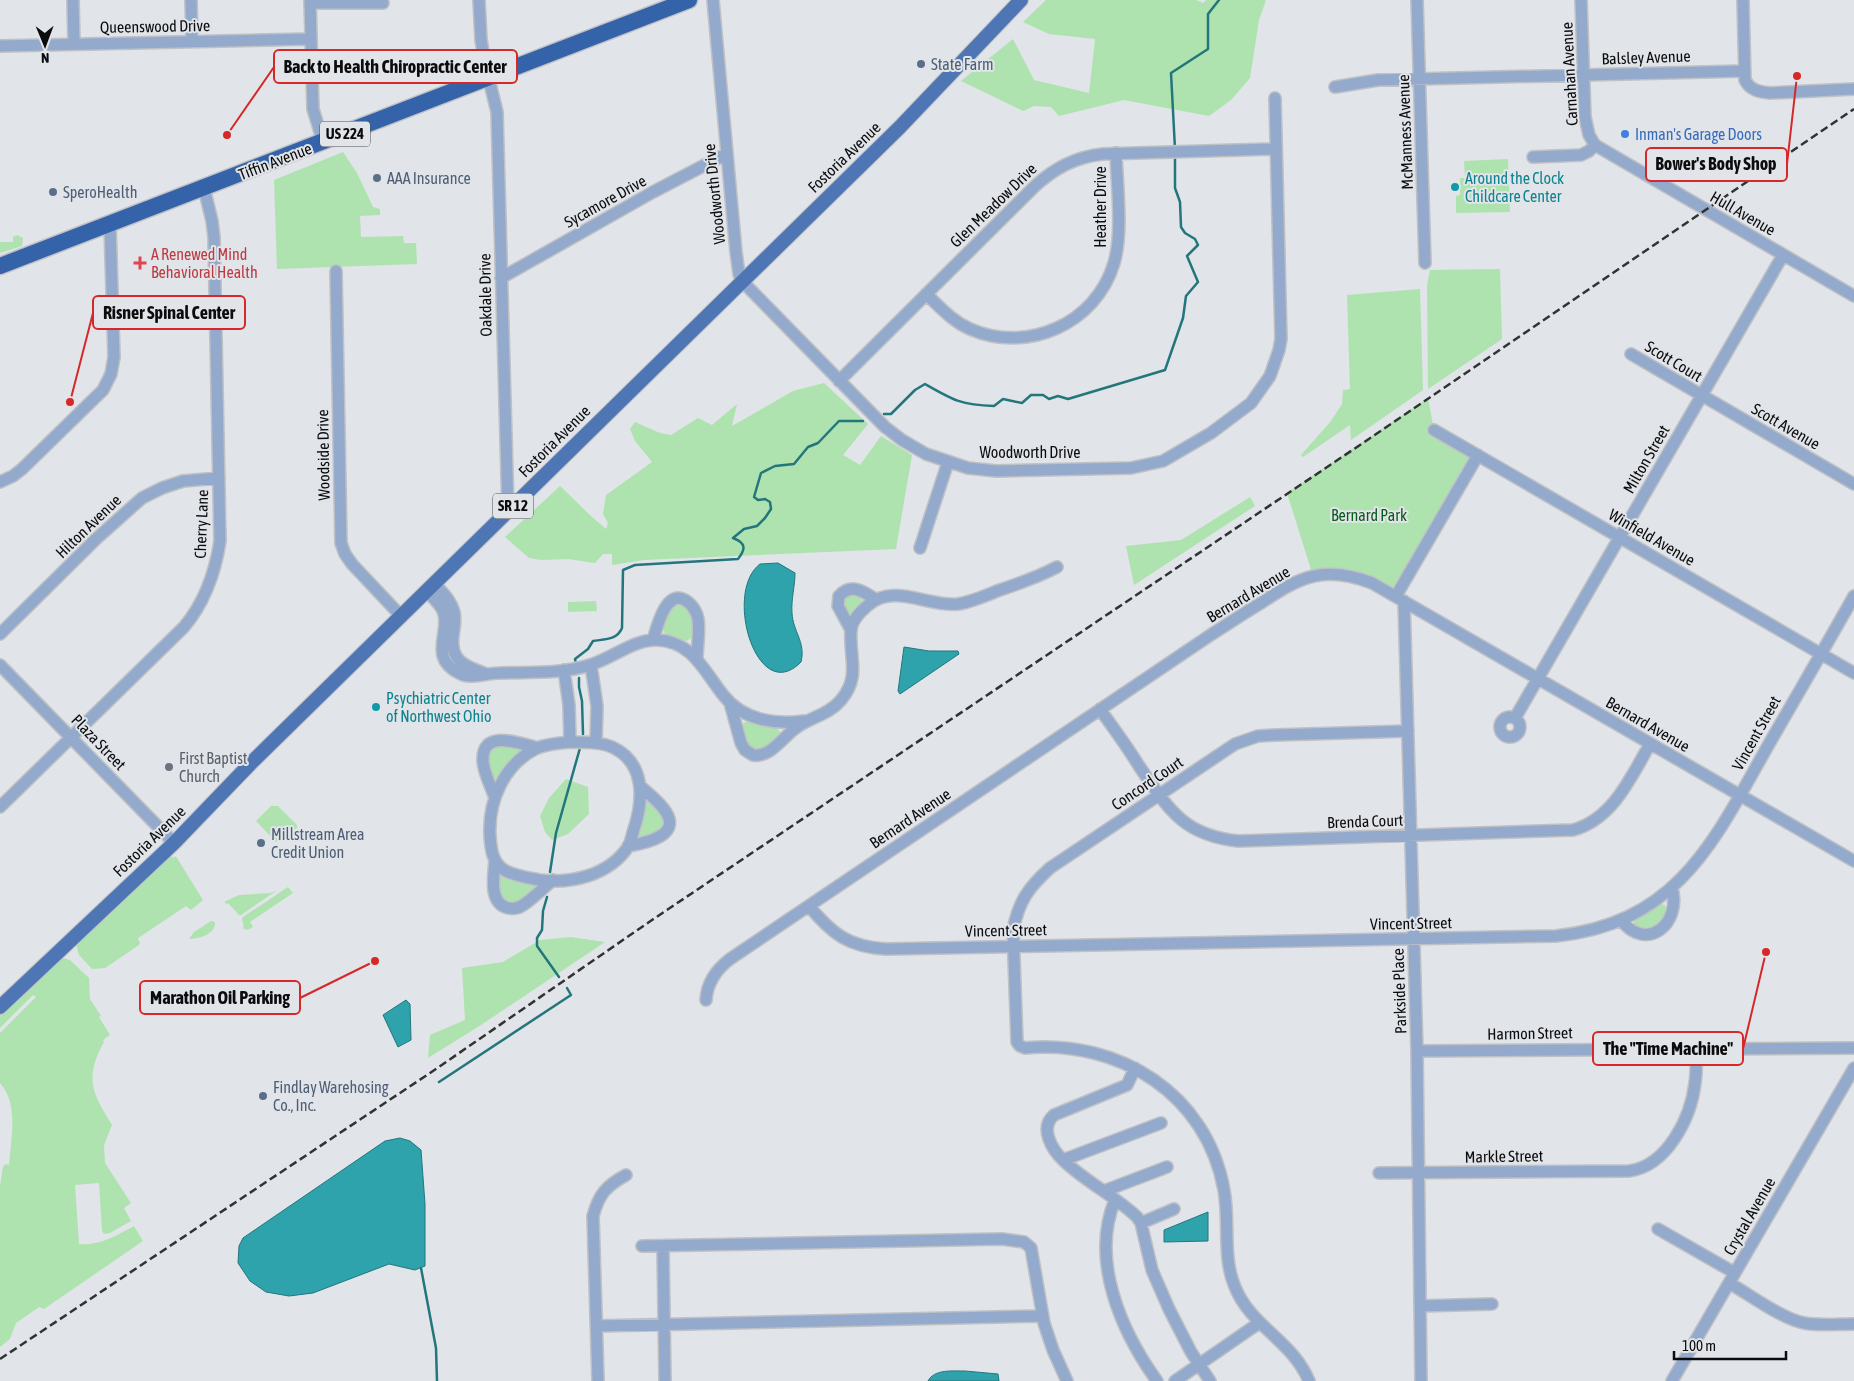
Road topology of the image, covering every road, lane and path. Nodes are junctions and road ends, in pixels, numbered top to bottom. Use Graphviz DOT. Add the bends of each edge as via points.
graph roads {
  1 [pos="73,0"];
  2 [pos="192,0"];
  3 [pos="479,0"];
  4 [pos="689,0"];
  5 [pos="712,0"];
  6 [pos="1021,0"];
  7 [pos="1417,0"];
  8 [pos="1582,0"];
  9 [pos="1743,0"];
  10 [pos="310,1"];
  11 [pos="383,3"];
  12 [pos="311,39"];
  13 [pos="192,41"];
  14 [pos="74,44"];
  15 [pos="0,46"];
  16 [pos="1744,70"];
  17 [pos="1583,75"];
  18 [pos="488,78"];
  19 [pos="1419,79"];
  20 [pos="1335,87"];
  21 [pos="1854,88"];
  22 [pos="1274,98"];
  23 [pos="323,142"];
  24 [pos="1595,145"];
  25 [pos="1276,148"];
  26 [pos="1116,153"];
  27 [pos="726,154"];
  28 [pos="1533,157"];
  29 [pos="204,188"];
  30 [pos="110,224"];
  31 [pos="1783,256"];
  32 [pos="1425,263"];
  33 [pos="0,266"];
  34 [pos="336,271"];
  35 [pos="501,278"];
  36 [pos="742,281"];
  37 [pos="926,294"];
  38 [pos="1854,296"];
  39 [pos="1630,354"];
  40 [pos="839,381"];
  41 [pos="1702,396"];
  42 [pos="1434,430"];
  43 [pos="1478,454"];
  44 [pos="948,462"];
  45 [pos="219,478"];
  46 [pos="0,482"];
  47 [pos="1854,484"];
  48 [pos="508,511"];
  49 [pos="1620,537"];
  50 [pos="920,548"];
  51 [pos="1057,567"];
  52 [pos="430,587"];
  53 [pos="1854,596"];
  54 [pos="875,599"];
  55 [pos="1400,599"];
  56 [pos="401,616"];
  57 [pos="850,630"];
  58 [pos="0,634"];
  59 [pos="653,640"];
  60 [pos="1820,654"];
  61 [pos="697,659"];
  62 [pos="0,665"];
  63 [pos="591,665"];
  64 [pos="564,670"];
  65 [pos="1854,673"];
  66 [pos="1537,679"];
  67 [pos="730,703"];
  68 [pos="1100,709"];
  69 [pos="1515,718"];
  70 [pos="804,721"];
  71 [pos="1408,731"];
  72 [pos="71,738"];
  73 [pos="570,742"];
  74 [pos="596,743"];
  75 [pos="1650,744"];
  76 [pos="538,748"];
  77 [pos="640,786"];
  78 [pos="1159,795"];
  79 [pos="1740,795"];
  80 [pos="495,798"];
  81 [pos="0,807"];
  82 [pos="1411,836"];
  83 [pos="174,843"];
  84 [pos="628,846"];
  85 [pos="495,860"];
  86 [pos="1854,861"];
  87 [pos="553,880"];
  88 [pos="1672,888"];
  89 [pos="809,906"];
  90 [pos="1621,920"];
  91 [pos="1413,938"];
  92 [pos="1014,946"];
  93 [pos="706,1000"];
  94 [pos="0,1007"];
  95 [pos="1696,1048"];
  96 [pos="1854,1048"];
  97 [pos="1417,1051"];
  98 [pos="1136,1068"];
  99 [pos="1854,1068"];
  100 [pos="1160,1123"];
  101 [pos="1063,1160"];
  102 [pos="1167,1166"];
  103 [pos="1378,1173"];
  104 [pos="1418,1173"];
  105 [pos="626,1175"];
  106 [pos="1104,1191"];
  107 [pos="1116,1200"];
  108 [pos="1174,1209"];
  109 [pos="1141,1223"];
  110 [pos="1658,1229"];
  111 [pos="642,1246"];
  112 [pos="662,1246"];
  113 [pos="1732,1278"];
  114 [pos="1492,1304"];
  115 [pos="1420,1306"];
  116 [pos="1043,1316"];
  117 [pos="1259,1323"];
  118 [pos="664,1324"];
  119 [pos="1854,1324"];
  120 [pos="597,1326"];
  121 [pos="1199,1365"];
  122 [pos="598,1381"];
  123 [pos="665,1381"];
  124 [pos="1066,1381"];
  125 [pos="1157,1381"];
  126 [pos="1175,1381"];
  127 [pos="1210,1381"];
  128 [pos="1309,1381"];
  129 [pos="1421,1381"];
  130 [pos="1672,1381"];
  1 -- 14 [label="street"];
  2 -- 13 [label="street"];
  3 -- 18 [label="street, Oakdale Drive" via="481,40"];
  4 -- 18 [label="highway, Tiffin Avenue / US 224"];
  5 -- 27 [label="street, Woodworth Drive"];
  6 -- 36 [label="main road, Fostoria Avenue / SR 12" via="917,109"];
  7 -- 19 [label="street, McManness Avenue"];
  8 -- 17 [label="street, Carnahan Avenue"];
  9 -- 16 [label="street"];
  10 -- 11 [label="street"];
  10 -- 12 [label="street"];
  12 -- 13 [label="street, Queenswood Drive"];
  12 -- 23 [label="street" via="313,109"];
  13 -- 14 [label="street, Queenswood Drive"];
  14 -- 15 [label="street, Queenswood Drive"];
  16 -- 17 [label="street, Balsley Avenue"];
  16 -- 21 [label="street" via="1748,85 1762,92"];
  17 -- 19 [label="street, Balsley Avenue"];
  17 -- 24 [label="street, Carnahan Avenue" via="1586,128"];
  18 -- 23 [label="highway, Tiffin Avenue / US 224"];
  18 -- 35 [label="street, Oakdale Drive" via="497,112"];
  19 -- 20 [label="street, Balsley Avenue" via="1370,80"];
  19 -- 32 [label="street, McManness Avenue"];
  22 -- 25 [label="street, Woodworth Drive"];
  23 -- 29 [label="highway, Tiffin Avenue / US 224"];
  24 -- 28 [label="street" via="1581,155"];
  24 -- 31 [label="street, Hull Avenue"];
  25 -- 26 [label="street, Glen Meadow Drive"];
  25 -- 44 [label="street, Woodworth Drive" via="1281,339 1270,376 1247,407 1173,457 1142,467 996,471"];
  26 -- 37 [label="street, Glen Meadow Drive" via="1081,157 1047,175"];
  26 -- 37 [label="street, Heather Drive" via="1118,236 1114,262 1100,292 1074,320 1044,334 1000,338 959,323"];
  27 -- 35 [label="street, Sycamore Drive"];
  27 -- 36 [label="street, Woodworth Drive"];
  29 -- 30 [label="highway, Tiffin Avenue / US 224"];
  29 -- 45 [label="street, Cherry Lane" via="214,237"];
  30 -- 33 [label="highway, Tiffin Avenue / US 224"];
  30 -- 46 [label="street" via="114,358 109,380 96,397 22,469"];
  31 -- 38 [label="street, Hull Avenue"];
  31 -- 41 [label="street, Milton Street"];
  34 -- 56 [label="street, Woodside Drive" via="342,543 352,564"];
  35 -- 48 [label="street, Oakdale Drive"];
  36 -- 40 [label="street, Woodworth Drive"];
  36 -- 48 [label="main road, Fostoria Avenue / SR 12"];
  37 -- 40 [label="street, Glen Meadow Drive"];
  39 -- 41 [label="street, Scott Court"];
  40 -- 44 [label="street, Woodworth Drive" via="902,440 921,452"];
  41 -- 47 [label="street, Scott Avenue"];
  41 -- 49 [label="street, Milton Street"];
  42 -- 43 [label="street, Winfield Avenue"];
  43 -- 49 [label="street, Winfield Avenue"];
  43 -- 55 [label="street"];
  44 -- 50 [label="street"];
  45 -- 58 [label="street, Hilton Avenue" via="183,481 142,498"];
  45 -- 72 [label="street, Cherry Lane" via="219,549 214,574 203,600 184,627"];
  48 -- 52 [label="main road, Fostoria Avenue / SR 12"];
  49 -- 60 [label="street, Winfield Avenue"];
  49 -- 66 [label="street, Milton Street"];
  51 -- 54 [label="street" via="958,604 926,602 916,597 897,595"];
  52 -- 56 [label="main road, Fostoria Avenue / SR 12"];
  52 -- 64 [label="street" via="449,601 454,611 452,646 464,665 484,674"];
  53 -- 60 [label="street, Vincent Street"];
  54 -- 57 [label="street" via="861,612"];
  54 -- 57 [label="street" via="852,588 842,592 838,606"];
  55 -- 66 [label="street, Bernard Avenue"];
  55 -- 68 [label="street, Bernard Avenue" via="1372,583 1351,577 1324,575 1297,581"];
  55 -- 71 [label="street, Parkside Place"];
  56 -- 83 [label="main road, Fostoria Avenue / SR 12"];
  57 -- 70 [label="street" via="853,673 847,690 830,710"];
  59 -- 61 [label="street" via="676,644"];
  59 -- 61 [label="street" via="667,604 681,598 690,604 698,619"];
  59 -- 63 [label="street" via="641,642"];
  60 -- 65 [label="street, Winfield Avenue"];
  60 -- 79 [label="street, Vincent Street"];
  61 -- 67 [label="street"];
  62 -- 72 [label="street, Plaza Street"];
  63 -- 64 [label="street"];
  63 -- 74 [label="street" via="597,706"];
  64 -- 73 [label="street"];
  66 -- 69 [label="street, Milton Street"];
  66 -- 75 [label="street, Bernard Avenue"];
  67 -- 70 [label="street" via="761,720"];
  67 -- 70 [label="street" via="740,743 753,755 770,751"];
  68 -- 78 [label="street, Brenda Court"];
  68 -- 89 [label="street, Bernard Avenue"];
  71 -- 78 [label="street, Concord Court" via="1258,736 1235,744"];
  71 -- 82 [label="street, Parkside Place"];
  72 -- 81 [label="street, Cherry Lane"];
  72 -- 83 [label="street, Plaza Street"];
  73 -- 74 [label="street"];
  73 -- 76 [label="street"];
  74 -- 77 [label="street" via="612,747 626,756 638,774"];
  75 -- 79 [label="street, Bernard Avenue"];
  75 -- 82 [label="street, Brenda Court" via="1614,804 1596,820 1580,828"];
  76 -- 80 [label="street" via="510,770"];
  76 -- 80 [label="street" via="505,740 494,742 486,749 484,765"];
  77 -- 84 [label="street" via="640,806"];
  77 -- 84 [label="street" via="664,809 669,824 660,838"];
  78 -- 82 [label="street, Brenda Court" via="1188,825 1229,840"];
  78 -- 92 [label="street, Concord Court" via="1050,868 1032,885 1016,916"];
  79 -- 86 [label="street, Bernard Avenue"];
  79 -- 88 [label="street, Vincent Street" via="1705,853"];
  80 -- 85 [label="street" via="490,847"];
  82 -- 91 [label="street, Parkside Place"];
  83 -- 94 [label="main road, Fostoria Avenue / SR 12"];
  84 -- 87 [label="street" via="595,874 574,880"];
  85 -- 87 [label="street" via="508,872"];
  85 -- 87 [label="street" via="494,892 498,902 507,908 523,905"];
  88 -- 90 [label="street, Vincent Street"];
  88 -- 90 [label="street" via="1674,910 1669,922 1660,930 1649,934 1637,933"];
  89 -- 92 [label="street, Vincent Street" via="834,933 864,947"];
  89 -- 93 [label="street, Bernard Avenue" via="726,962 710,984"];
  90 -- 91 [label="street, Vincent Street" via="1587,932 1556,936"];
  91 -- 92 [label="street, Vincent Street"];
  91 -- 97 [label="street, Parkside Place"];
  92 -- 98 [label="street, Concord Court" via="1016,1036 1020,1046 1085,1050"];
  95 -- 96 [label="street, Harmon Street"];
  95 -- 97 [label="street, Harmon Street"];
  95 -- 104 [label="street, Markle Street" via="1697,1067 1688,1110 1676,1136 1659,1158 1641,1169"];
  97 -- 104 [label="street, Parkside Place"];
  98 -- 101 [label="street" via="1126,1085 1049,1120 1048,1141"];
  98 -- 117 [label="street" via="1181,1103 1209,1144 1224,1189 1231,1278 1241,1301"];
  99 -- 113 [label="street, Crystal Avenue"];
  100 -- 101 [label="street"];
  101 -- 106 [label="street"];
  102 -- 106 [label="street"];
  103 -- 104 [label="street, Markle Street"];
  104 -- 115 [label="street, Parkside Place"];
  105 -- 120 [label="street" via="609,1184 597,1200 593,1216"];
  106 -- 107 [label="street"];
  107 -- 109 [label="street"];
  107 -- 125 [label="street" via="1106,1231 1110,1284 1133,1343"];
  108 -- 109 [label="street"];
  109 -- 121 [label="street" via="1152,1270"];
  110 -- 113 [label="street"];
  111 -- 112 [label="street"];
  112 -- 116 [label="street" via="1019,1240 1031,1248"];
  112 -- 118 [label="street"];
  113 -- 119 [label="street" via="1777,1311 1800,1322"];
  113 -- 130 [label="street, Crystal Avenue"];
  114 -- 115 [label="street"];
  115 -- 129 [label="street, Parkside Place"];
  116 -- 118 [label="street"];
  116 -- 124 [label="street"];
  117 -- 121 [label="street"];
  117 -- 128 [label="street" via="1295,1356"];
  118 -- 120 [label="street"];
  118 -- 123 [label="street"];
  120 -- 122 [label="street"];
  121 -- 126 [label="street"];
  121 -- 127 [label="street"];
}
